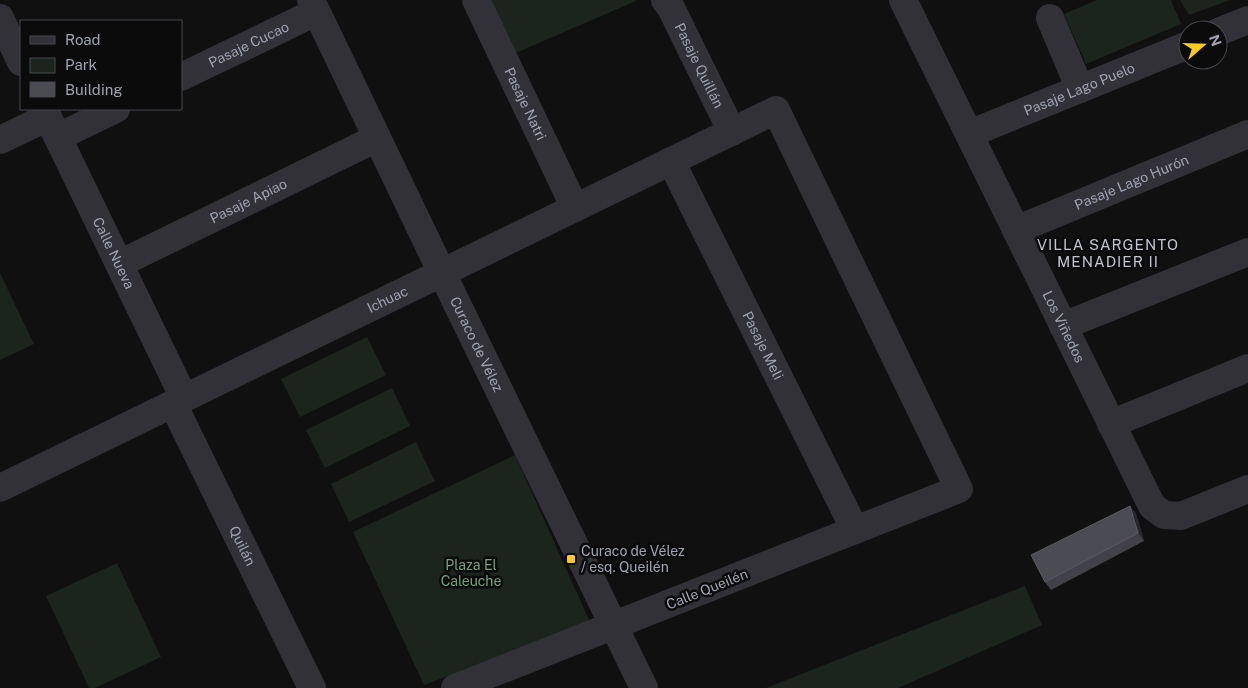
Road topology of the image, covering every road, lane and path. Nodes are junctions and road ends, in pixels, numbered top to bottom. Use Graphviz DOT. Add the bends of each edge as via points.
graph roads {
  1 [pos="12,0"];
  2 [pos="476,0"];
  3 [pos="665,0"];
  4 [pos="904,0"];
  5 [pos="314,6"];
  6 [pos="0,7"];
  7 [pos="0,18"];
  8 [pos="1050,18"];
  9 [pos="1248,20"];
  10 [pos="1228,28"];
  11 [pos="1178,48"];
  12 [pos="20,60"];
  13 [pos="182,76"];
  14 [pos="1080,89"];
  15 [pos="110,110"];
  16 [pos="50,121"];
  17 [pos="732,132"];
  18 [pos="969,134"];
  19 [pos="1248,134"];
  20 [pos="377,138"];
  21 [pos="0,140"];
  22 [pos="672,161"];
  23 [pos="576,208"];
  24 [pos="1016,230"];
  25 [pos="1248,252"];
  26 [pos="119,264"];
  27 [pos="442,273"];
  28 [pos="1063,326"];
  29 [pos="1248,368"];
  30 [pos="179,401"];
  31 [pos="1110,424"];
  32 [pos="0,488"];
  33 [pos="959,489"];
  34 [pos="1248,489"];
  35 [pos="855,530"];
  36 [pos="613,626"];
  37 [pos="312,688"];
  38 [pos="455,688"];
  39 [pos="644,688"];
  1 -- 6 [label="street"];
  2 -- 23 [label="street, Pasaje Natri"];
  3 -- 17 [label="street, Pasaje Quillán"];
  4 -- 18 [label="street, Los Viñedos"];
  5 -- 13 [label="street, Pasaje Cucao"];
  5 -- 20 [label="street, Curaco de Vélez"];
  7 -- 12 [label="street"];
  8 -- 14 [label="street"];
  9 -- 10 [label="street"];
  11 -- 14 [label="street, Pasaje Lago Puelo"];
  14 -- 18 [label="street, Pasaje Lago Puelo"];
  15 -- 16 [label="street"];
  16 -- 21 [label="street"];
  16 -- 26 [label="street, Calle Nueva"];
  17 -- 22 [label="street, Ichuac"];
  17 -- 33 [label="street, Ichuac" via="776,110"];
  18 -- 24 [label="street, Los Viñedos"];
  19 -- 24 [label="street, Pasaje Lago Hurón"];
  20 -- 26 [label="street, Pasaje Apiao"];
  20 -- 27 [label="street, Curaco de Vélez"];
  22 -- 23 [label="street, Ichuac"];
  22 -- 35 [label="street, Pasaje Meli"];
  23 -- 27 [label="street, Ichuac"];
  24 -- 28 [label="street, Los Viñedos"];
  25 -- 28 [label="street"];
  26 -- 30 [label="street, Calle Nueva"];
  27 -- 30 [label="street, Ichuac"];
  27 -- 36 [label="street, Curaco de Vélez"];
  28 -- 31 [label="street, Los Viñedos"];
  29 -- 31 [label="street"];
  30 -- 32 [label="street, Ichuac"];
  30 -- 37 [label="street, Quilán"];
  31 -- 34 [label="street, Los Viñedos" via="1148,500 1164,515 1181,516"];
  33 -- 35 [label="street, Calle Queilén"];
  35 -- 36 [label="street, Calle Queilén"];
  36 -- 38 [label="street, Calle Queilén"];
  36 -- 39 [label="street, Curaco de Vélez"];
}
